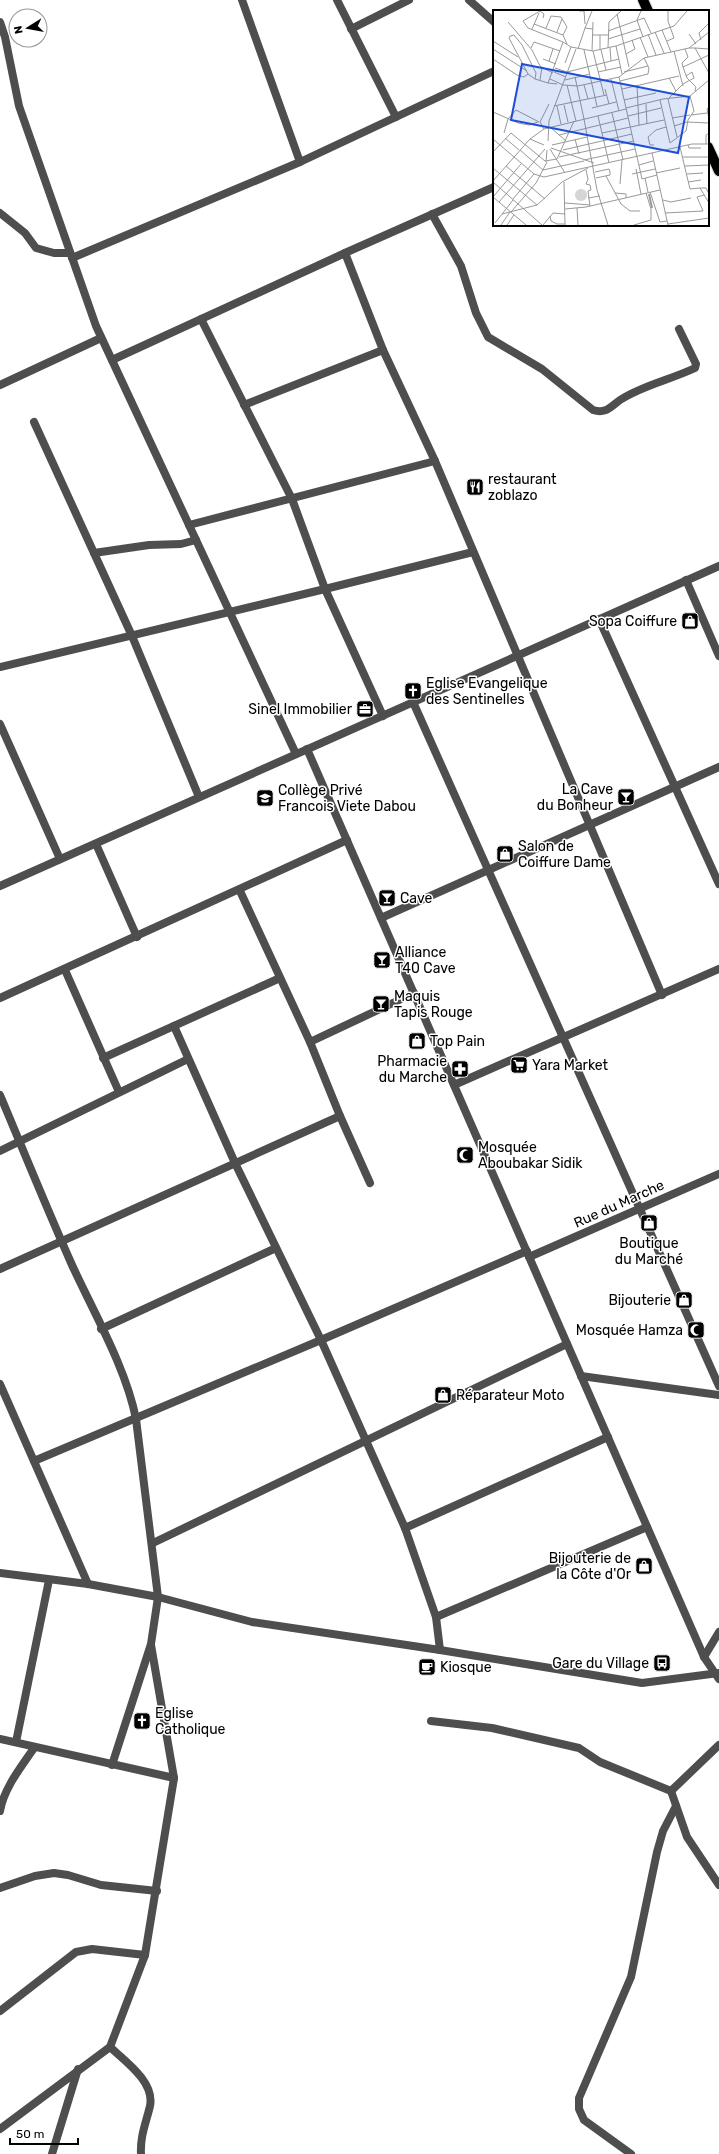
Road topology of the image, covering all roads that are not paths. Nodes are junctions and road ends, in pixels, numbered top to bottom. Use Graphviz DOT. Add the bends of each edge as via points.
graph roads {
  1 [pos="242,0"];
  2 [pos="337,0"];
  3 [pos="409,0"];
  4 [pos="469,0"];
  5 [pos="643,0"];
  6 [pos="648,10"];
  7 [pos="493,21"];
  8 [pos="0,22"];
  9 [pos="352,29"];
  10 [pos="493,71"];
  11 [pos="396,117"];
  12 [pos="709,149"];
  13 [pos="300,162"];
  14 [pos="719,171"];
  15 [pos="493,187"];
  16 [pos="0,214"];
  17 [pos="432,214"];
  18 [pos="345,253"];
  19 [pos="71,255"];
  20 [pos="201,319"];
  21 [pos="679,329"];
  22 [pos="101,338"];
  23 [pos="383,350"];
  24 [pos="112,360"];
  25 [pos="0,385"];
  26 [pos="244,405"];
  27 [pos="34,422"];
  28 [pos="435,461"];
  29 [pos="292,499"];
  30 [pos="189,525"];
  31 [pos="196,540"];
  32 [pos="473,552"];
  33 [pos="94,554"];
  34 [pos="719,566"];
  35 [pos="686,580"];
  36 [pos="325,589"];
  37 [pos="230,612"];
  38 [pos="599,619"];
  39 [pos="132,636"];
  40 [pos="516,656"];
  41 [pos="719,656"];
  42 [pos="0,667"];
  43 [pos="413,702"];
  44 [pos="382,716"];
  45 [pos="0,724"];
  46 [pos="308,749"];
  47 [pos="296,754"];
  48 [pos="719,767"];
  49 [pos="676,786"];
  50 [pos="199,797"];
  51 [pos="589,826"];
  52 [pos="347,840"];
  53 [pos="96,844"];
  54 [pos="60,859"];
  55 [pos="489,871"];
  56 [pos="719,884"];
  57 [pos="0,886"];
  58 [pos="240,891"];
  59 [pos="381,918"];
  60 [pos="137,937"];
  61 [pos="719,969"];
  62 [pos="65,970"];
  63 [pos="280,978"];
  64 [pos="414,993"];
  65 [pos="662,994"];
  66 [pos="0,998"];
  67 [pos="174,1026"];
  68 [pos="563,1038"];
  69 [pos="310,1042"];
  70 [pos="103,1058"];
  71 [pos="188,1059"];
  72 [pos="454,1085"];
  73 [pos="119,1092"];
  74 [pos="0,1096"];
  75 [pos="340,1116"];
  76 [pos="20,1141"];
  77 [pos="0,1151"];
  78 [pos="235,1163"];
  79 [pos="719,1174"];
  80 [pos="370,1183"];
  81 [pos="640,1209"];
  82 [pos="62,1242"];
  83 [pos="276,1248"];
  84 [pos="528,1254"];
  85 [pos="0,1269"];
  86 [pos="102,1329"];
  87 [pos="321,1340"];
  88 [pos="567,1344"];
  89 [pos="581,1376"];
  90 [pos="0,1384"];
  91 [pos="719,1386"];
  92 [pos="719,1395"];
  93 [pos="136,1419"];
  94 [pos="608,1437"];
  95 [pos="365,1440"];
  96 [pos="34,1461"];
  97 [pos="647,1527"];
  98 [pos="406,1528"];
  99 [pos="153,1543"];
  100 [pos="0,1573"];
  101 [pos="49,1580"];
  102 [pos="88,1584"];
  103 [pos="158,1597"];
  104 [pos="436,1617"];
  105 [pos="719,1632"];
  106 [pos="151,1644"];
  107 [pos="440,1650"];
  108 [pos="704,1656"];
  109 [pos="718,1675"];
  110 [pos="431,1721"];
  111 [pos="0,1740"];
  112 [pos="16,1742"];
  113 [pos="719,1745"];
  114 [pos="34,1748"];
  115 [pos="112,1765"];
  116 [pos="174,1778"];
  117 [pos="671,1791"];
  118 [pos="676,1806"];
  119 [pos="0,1811"];
  120 [pos="719,1885"];
  121 [pos="0,1888"];
  122 [pos="157,1891"];
  123 [pos="145,1955"];
  124 [pos="0,2011"];
  125 [pos="110,2047"];
  126 [pos="78,2069"];
  127 [pos="0,2129"];
  128 [pos="52,2154"];
  129 [pos="141,2154"];
  130 [pos="631,2154"];
  1 -- 13 [label="street"];
  2 -- 9 [label="street"];
  3 -- 9 [label="street"];
  4 -- 7 [label="street"];
  5 -- 6 [label="main road"];
  8 -- 19 [label="street" via="18,106"];
  9 -- 11 [label="street"];
  10 -- 11 [label="street"];
  11 -- 13 [label="street"];
  12 -- 14 [label="main road"];
  13 -- 19 [label="street"];
  15 -- 17 [label="street"];
  16 -- 19 [label="street" via="25,233 36,248"];
  17 -- 18 [label="street"];
  17 -- 21 [label="street" via="461,266 476,313 488,336 542,369 593,410 606,411 620,400 647,386 695,368 696,364"];
  18 -- 20 [label="street"];
  18 -- 23 [label="street"];
  19 -- 22 [label="street"];
  20 -- 24 [label="street"];
  20 -- 26 [label="street"];
  22 -- 24 [label="street"];
  22 -- 25 [label="street"];
  23 -- 26 [label="street"];
  23 -- 28 [label="street"];
  24 -- 30 [label="street"];
  26 -- 29 [label="street"];
  27 -- 33 [label="street"];
  28 -- 29 [label="street"];
  28 -- 32 [label="street"];
  29 -- 30 [label="street"];
  29 -- 36 [label="street"];
  30 -- 31 [label="street"];
  31 -- 33 [label="street"];
  31 -- 37 [label="street"];
  32 -- 36 [label="street"];
  32 -- 40 [label="street"];
  33 -- 39 [label="street"];
  34 -- 35 [label="street"];
  35 -- 38 [label="street"];
  35 -- 41 [label="street"];
  36 -- 37 [label="street"];
  36 -- 44 [label="street"];
  37 -- 39 [label="street"];
  37 -- 47 [label="street"];
  38 -- 40 [label="street"];
  38 -- 49 [label="street"];
  39 -- 42 [label="street"];
  39 -- 50 [label="street"];
  40 -- 43 [label="street"];
  40 -- 51 [label="street"];
  43 -- 44 [label="street"];
  43 -- 55 [label="street"];
  44 -- 46 [label="street"];
  45 -- 54 [label="street"];
  46 -- 47 [label="street"];
  46 -- 52 [label="street"];
  47 -- 50 [label="street"];
  48 -- 49 [label="street"];
  49 -- 51 [label="street"];
  49 -- 56 [label="street"];
  50 -- 53 [label="street"];
  51 -- 55 [label="street"];
  51 -- 65 [label="street"];
  52 -- 58 [label="street"];
  52 -- 59 [label="street"];
  53 -- 54 [label="street"];
  53 -- 60 [label="street"];
  54 -- 57 [label="street"];
  55 -- 59 [label="street"];
  55 -- 68 [label="street"];
  58 -- 60 [label="street"];
  58 -- 63 [label="street"];
  59 -- 64 [label="street"];
  60 -- 62 [label="street"];
  61 -- 65 [label="street"];
  62 -- 66 [label="street"];
  62 -- 70 [label="street"];
  63 -- 67 [label="street"];
  63 -- 69 [label="street"];
  64 -- 69 [label="street"];
  64 -- 72 [label="street"];
  65 -- 68 [label="street"];
  67 -- 70 [label="street"];
  67 -- 71 [label="street"];
  68 -- 72 [label="street"];
  68 -- 81 [label="street"];
  69 -- 75 [label="street"];
  70 -- 73 [label="street"];
  71 -- 73 [label="street"];
  71 -- 78 [label="street"];
  72 -- 84 [label="street"];
  73 -- 76 [label="street"];
  74 -- 76 [label="street"];
  75 -- 78 [label="street"];
  75 -- 80 [label="street"];
  76 -- 77 [label="street"];
  76 -- 82 [label="street"];
  78 -- 82 [label="street"];
  78 -- 83 [label="street"];
  79 -- 81 [label="street, Rue du Marche"];
  81 -- 84 [label="street, Rue du Marche"];
  81 -- 91 [label="street"];
  82 -- 85 [label="street"];
  82 -- 86 [label="street"];
  83 -- 86 [label="street"];
  83 -- 87 [label="street"];
  84 -- 87 [label="street, Rue du Marche"];
  84 -- 88 [label="street"];
  86 -- 93 [label="street" via="123,1376"];
  87 -- 93 [label="street, Rue du Marche"];
  87 -- 95 [label="street"];
  88 -- 89 [label="street"];
  88 -- 95 [label="street"];
  89 -- 92 [label="street"];
  89 -- 94 [label="street"];
  90 -- 96 [label="street"];
  93 -- 96 [label="street, Rue du Marche"];
  93 -- 99 [label="street"];
  94 -- 97 [label="street"];
  94 -- 98 [label="street"];
  95 -- 98 [label="street"];
  95 -- 99 [label="street"];
  96 -- 102 [label="street"];
  97 -- 104 [label="street"];
  97 -- 108 [label="street"];
  98 -- 104 [label="street"];
  99 -- 103 [label="street"];
  100 -- 101 [label="street"];
  101 -- 102 [label="street"];
  101 -- 112 [label="street"];
  102 -- 103 [label="street"];
  103 -- 106 [label="street"];
  103 -- 107 [label="street" via="252,1622"];
  104 -- 107 [label="street"];
  105 -- 108 [label="street"];
  106 -- 115 [label="street"];
  106 -- 116 [label="street"];
  107 -- 109 [label="street" via="642,1683"];
  108 -- 109 [label="street"];
  110 -- 117 [label="street" via="492,1728 579,1748 606,1765"];
  111 -- 112 [label="street"];
  112 -- 114 [label="street"];
  113 -- 117 [label="street"];
  114 -- 115 [label="street"];
  114 -- 119 [label="street" via="13,1780 2,1801"];
  115 -- 116 [label="street"];
  116 -- 122 [label="street"];
  117 -- 118 [label="street"];
  118 -- 120 [label="street" via="687,1837"];
  118 -- 130 [label="street" via="663,1831 657,1852 631,1977 579,2098 579,2109 584,2120"];
  121 -- 122 [label="street" via="35,1876 54,1873 101,1885"];
  122 -- 123 [label="street"];
  123 -- 124 [label="street" via="92,1949 76,1952"];
  123 -- 125 [label="street"];
  125 -- 126 [label="street"];
  125 -- 129 [label="street" via="144,2082 151,2096 141,2135"];
  126 -- 127 [label="street"];
  126 -- 128 [label="street"];
}
